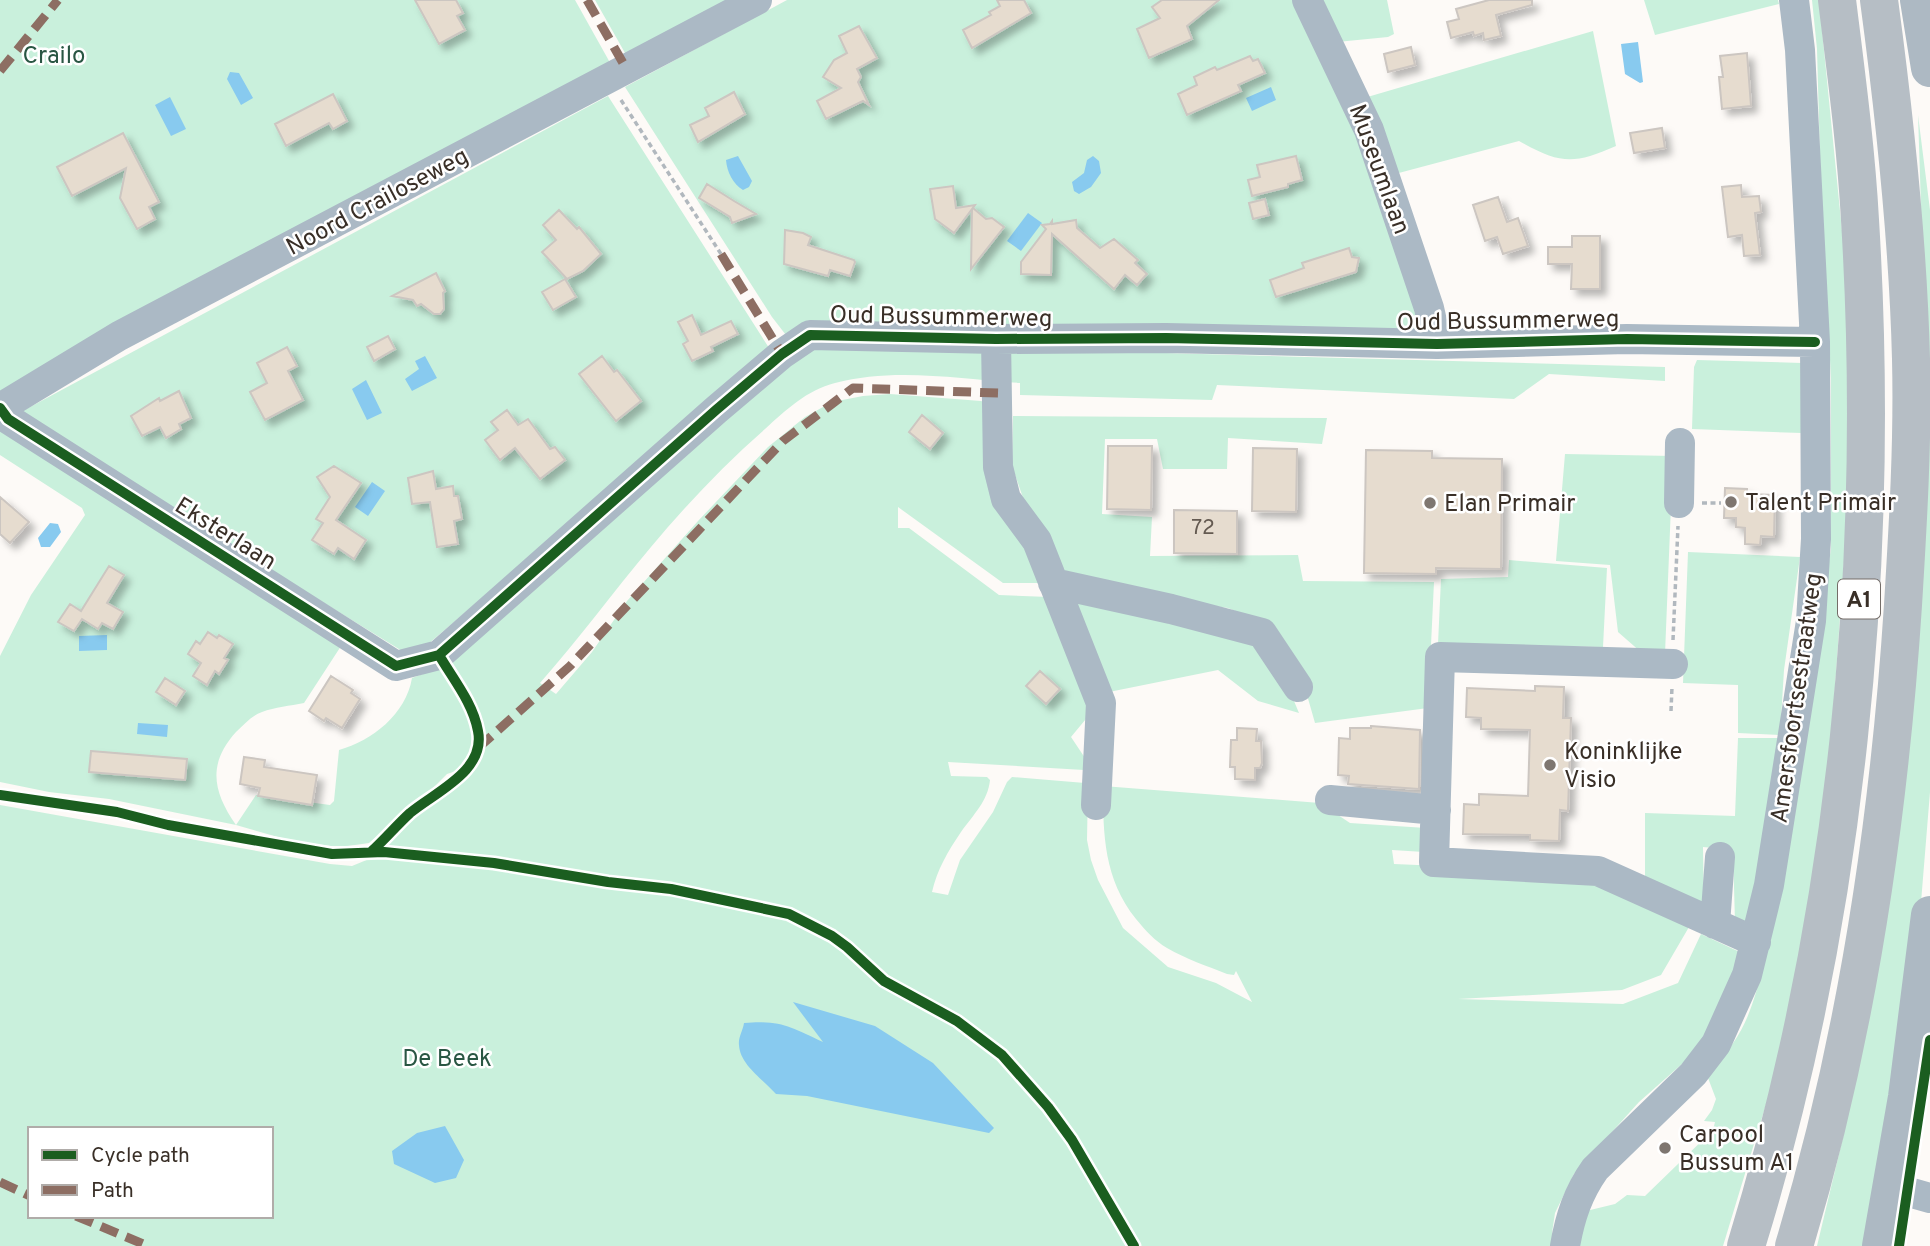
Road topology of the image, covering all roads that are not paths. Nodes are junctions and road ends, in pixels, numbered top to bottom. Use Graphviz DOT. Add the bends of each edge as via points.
graph roads {
  1 [pos="757,0"];
  2 [pos="1307,0"];
  3 [pos="1794,0"];
  4 [pos="1837,0"];
  5 [pos="1879,0"];
  6 [pos="1919,0"];
  7 [pos="1930,68"];
  8 [pos="996,339"];
  9 [pos="1815,342"];
  10 [pos="1437,344"];
  11 [pos="0,408"];
  12 [pos="1680,443"];
  13 [pos="1679,503"];
  14 [pos="1053,583"];
  15 [pos="439,655"];
  16 [pos="1672,664"];
  17 [pos="1298,687"];
  18 [pos="1330,800"];
  19 [pos="1096,805"];
  20 [pos="1436,810"];
  21 [pos="1720,857"];
  22 [pos="1930,915"];
  23 [pos="1716,924"];
  24 [pos="1756,942"];
  25 [pos="1891,1187"];
  26 [pos="1930,1198"];
  27 [pos="1565,1246"];
  28 [pos="1746,1246"];
  29 [pos="1794,1246"];
  30 [pos="1881,1246"];
  1 -- 11 [label="street, Noord Crailoseweg" via="119,336"];
  2 -- 10 [label="street, Museumlaan" via="1369,130"];
  3 -- 9 [label="street, Amersfoortsestraatweg"];
  4 -- 28 [label="highway, A1" via="1860,220 1866,439 1853,703 1824,919 1808,1001"];
  5 -- 29 [label="highway, A1" via="1904,227 1911,360 1907,534 1896,707 1877,866 1844,1054"];
  6 -- 7 [label="main road"];
  8 -- 10 [label="street, Oud Bussummerweg"];
  8 -- 14 [label="street" via="998,467 1006,499 1037,541"];
  8 -- 15 [label="street, Oud Bussummerweg" via="810,334 725,402"];
  9 -- 10 [label="street, Oud Bussummerweg" via="1627,339"];
  9 -- 24 [label="street, Amersfoortsestraatweg" via="1816,539 1811,621"];
  11 -- 15 [label="street, Eksterlaan" via="8,419 396,666"];
  12 -- 13 [label="street"];
  14 -- 17 [label="street" via="1262,633"];
  14 -- 19 [label="street" via="1101,702"];
  16 -- 20 [label="street" via="1440,657"];
  18 -- 20 [label="street"];
  20 -- 23 [label="street" via="1434,862 1598,871"];
  21 -- 23 [label="street"];
  22 -- 25 [label="main road"];
  23 -- 24 [label="street"];
  24 -- 27 [label="street, Amersfoortsestraatweg" via="1747,975 1716,1044 1693,1074 1595,1169 1571,1215"];
  25 -- 26 [label="street"];
  25 -- 30 [label="main road"];
}
